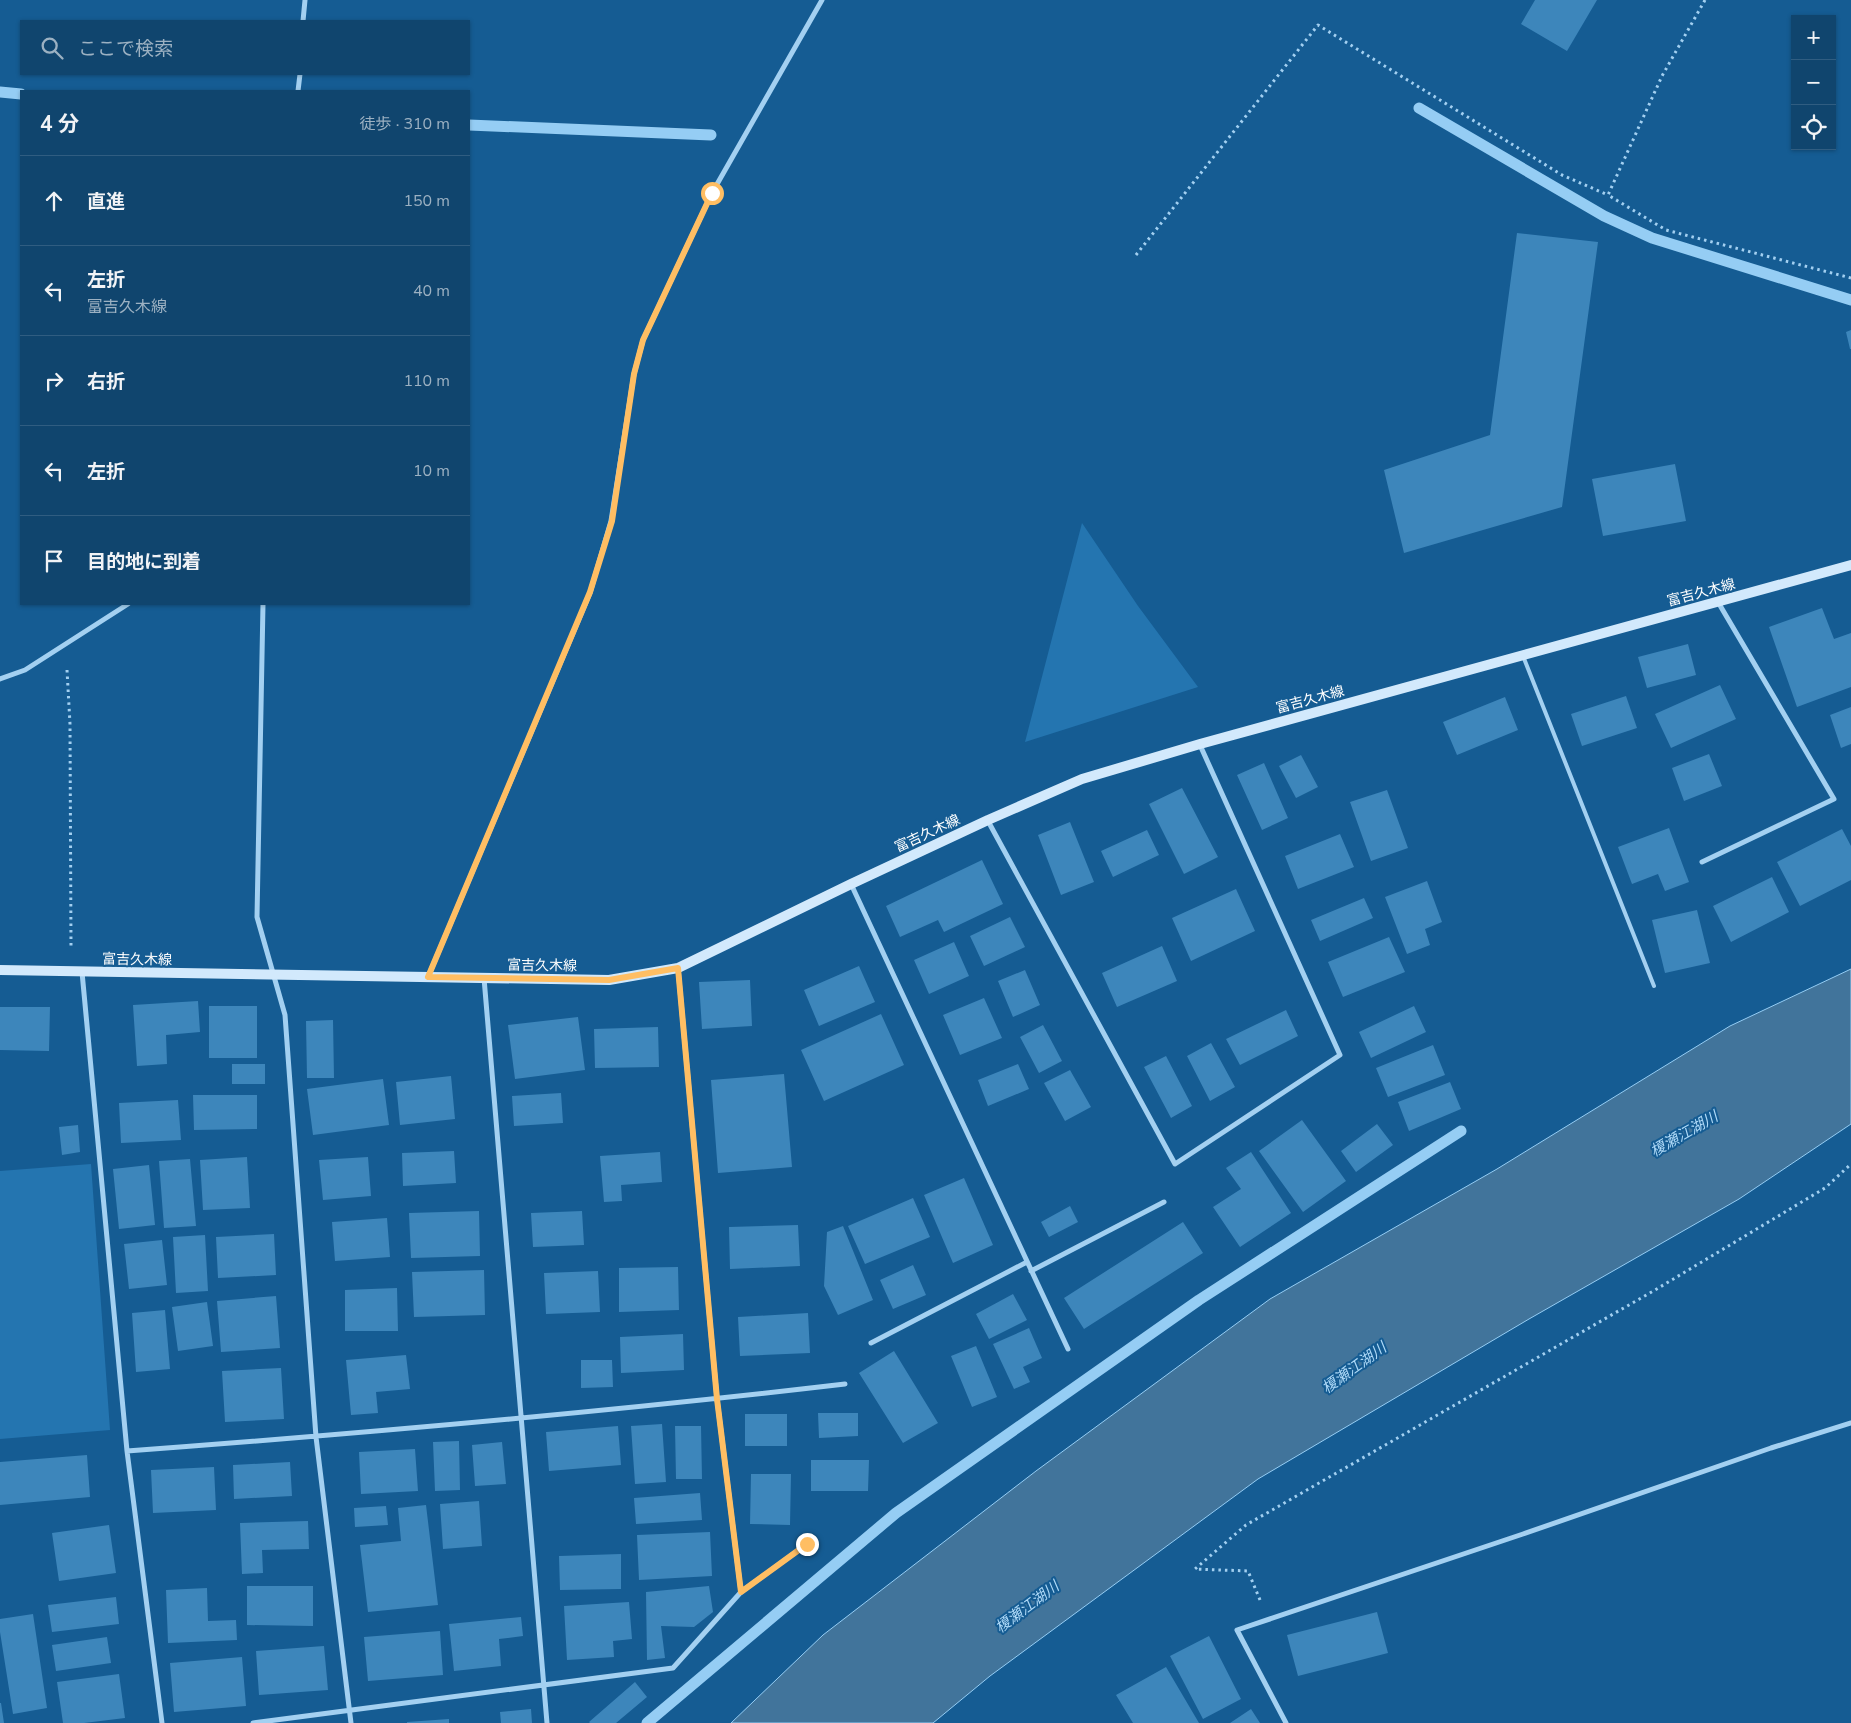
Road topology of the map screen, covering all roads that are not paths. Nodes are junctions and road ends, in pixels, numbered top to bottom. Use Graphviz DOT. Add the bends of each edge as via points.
graph roads {
  1 [pos="305,0"];
  2 [pos="822,0"];
  3 [pos="304,20"];
  4 [pos="300,75"];
  5 [pos="298,90"];
  6 [pos="1851,565"];
  7 [pos="1717,601"];
  8 [pos="126,605"];
  9 [pos="263,605"];
  10 [pos="1523,655"];
  11 [pos="0,679"];
  12 [pos="1200,744"];
  13 [pos="988,820"];
  14 [pos="1702,862"];
  15 [pos="851,884"];
  16 [pos="678,968"];
  17 [pos="0,970"];
  18 [pos="82,972"];
  19 [pos="273,974"];
  20 [pos="428,977"];
  21 [pos="484,978"];
  22 [pos="1654,986"];
  23 [pos="1164,1202"];
  24 [pos="1027,1262"];
  25 [pos="1031,1271"];
  26 [pos="872,1343"];
  27 [pos="1068,1349"];
  28 [pos="845,1384"];
  29 [pos="717,1399"];
  30 [pos="521,1418"];
  31 [pos="1851,1423"];
  32 [pos="316,1437"];
  33 [pos="127,1451"];
  34 [pos="807,1544"];
  35 [pos="741,1592"];
  36 [pos="544,1685"];
  37 [pos="349,1711"];
  38 [pos="162,1723"];
  39 [pos="253,1723"];
  40 [pos="351,1723"];
  41 [pos="547,1723"];
  42 [pos="1287,1723"];
  1 -- 3 [label="street"];
  2 -- 20 [label="street" via="712,193 643,340 634,374 612,521 590,592"];
  4 -- 5 [label="street"];
  6 -- 7 [label="main road, 富吉久木線"];
  7 -- 10 [label="main road, 富吉久木線"];
  7 -- 14 [label="street" via="1834,799"];
  8 -- 11 [label="street" via="25,670"];
  9 -- 19 [label="street" via="256,917"];
  10 -- 12 [label="main road, 富吉久木線"];
  10 -- 22 [label="lane"];
  12 -- 13 [label="main road, 富吉久木線" via="1082,779"];
  12 -- 13 [label="street" via="1340,1055 1175,1164"];
  13 -- 15 [label="main road, 富吉久木線"];
  15 -- 16 [label="main road, 富吉久木線"];
  15 -- 24 [label="street"];
  16 -- 21 [label="main road, 富吉久木線" via="609,980"];
  16 -- 29 [label="street"];
  17 -- 18 [label="main road, 富吉久木線"];
  18 -- 19 [label="main road, 富吉久木線"];
  18 -- 33 [label="street"];
  19 -- 20 [label="main road, 富吉久木線"];
  19 -- 32 [label="street" via="285,1015"];
  20 -- 21 [label="main road, 富吉久木線"];
  21 -- 30 [label="street"];
  23 -- 25 [label="street"];
  24 -- 25 [label="street"];
  24 -- 26 [label="street"];
  25 -- 27 [label="street"];
  28 -- 29 [label="street"];
  29 -- 30 [label="street"];
  29 -- 35 [label="street"];
  30 -- 32 [label="street"];
  30 -- 36 [label="street"];
  31 -- 42 [label="street" via="1237,1630"];
  32 -- 33 [label="street"];
  32 -- 37 [label="street"];
  33 -- 38 [label="street"];
  34 -- 35 [label="street"];
  35 -- 36 [label="street" via="673,1668"];
  36 -- 37 [label="street"];
  36 -- 41 [label="street"];
  37 -- 39 [label="street"];
  37 -- 40 [label="street"];
}
